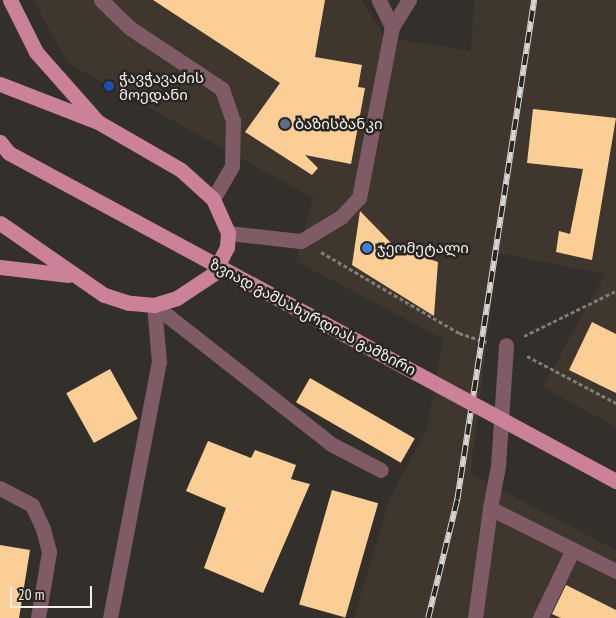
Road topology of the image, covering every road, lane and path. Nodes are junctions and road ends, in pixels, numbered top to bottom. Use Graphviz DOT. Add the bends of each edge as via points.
graph roads {
  1 [pos="10,0"];
  2 [pos="101,0"];
  3 [pos="379,0"];
  4 [pos="409,0"];
  5 [pos="392,27"];
  6 [pos="0,84"];
  7 [pos="98,122"];
  8 [pos="3,149"];
  9 [pos="213,199"];
  10 [pos="0,223"];
  11 [pos="228,233"];
  12 [pos="301,241"];
  13 [pos="0,267"];
  14 [pos="73,276"];
  15 [pos="616,291"];
  16 [pos="154,305"];
  17 [pos="506,345"];
  18 [pos="616,403"];
  19 [pos="382,470"];
  20 [pos="616,481"];
  21 [pos="0,488"];
  22 [pos="490,508"];
  23 [pos="573,549"];
  24 [pos="616,571"];
  25 [pos="38,618"];
  26 [pos="110,618"];
  27 [pos="474,618"];
  28 [pos="540,618"];
  1 -- 7 [label="main road" via="36,52"];
  2 -- 9 [label="street" via="130,28 222,89 233,121 232,166"];
  3 -- 5 [label="street"];
  4 -- 5 [label="street"];
  5 -- 12 [label="street" via="359,198 341,217"];
  6 -- 7 [label="main road"];
  7 -- 9 [label="main road" via="181,170"];
  8 -- 20 [label="main road, ზვიად გამსახურდიას გამზირი, bridge"];
  9 -- 11 [label="main road"];
  10 -- 14 [label="main road"];
  11 -- 12 [label="street"];
  11 -- 16 [label="main road" via="227,248 213,274 183,294"];
  12 -- 17 [label="path" via="459,333"];
  13 -- 14 [label="main road"];
  14 -- 16 [label="main road" via="104,295 129,303"];
  15 -- 17 [label="path"];
  16 -- 19 [label="street" via="331,444"];
  16 -- 26 [label="street" via="159,362"];
  17 -- 18 [label="path"];
  17 -- 22 [label="street" via="498,466"];
  21 -- 25 [label="street" via="32,505 43,529 49,552"];
  22 -- 23 [label="street"];
  22 -- 27 [label="street"];
  23 -- 24 [label="street"];
  23 -- 28 [label="street"];
}
